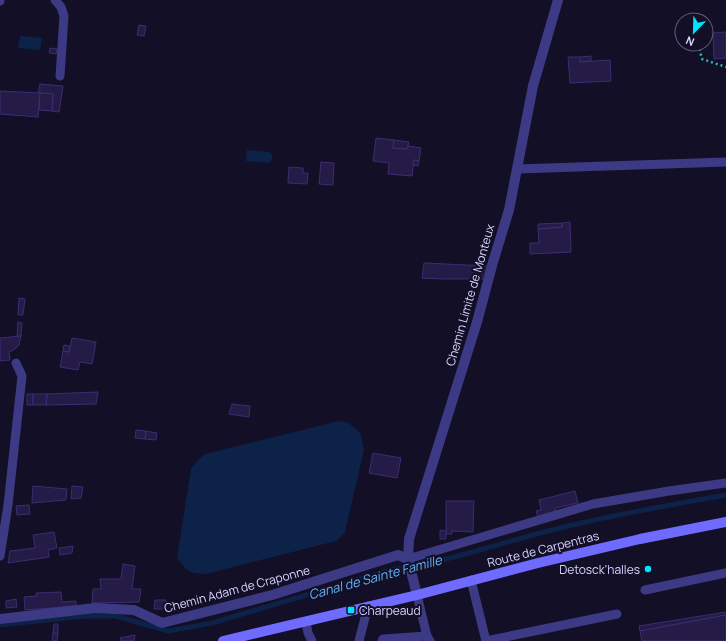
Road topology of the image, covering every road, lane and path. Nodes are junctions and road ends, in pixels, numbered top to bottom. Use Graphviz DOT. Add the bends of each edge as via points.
graph roads {
  1 [pos="55,0"];
  2 [pos="558,0"];
  3 [pos="700,52"];
  4 [pos="726,67"];
  5 [pos="60,76"];
  6 [pos="726,162"];
  7 [pos="517,169"];
  8 [pos="16,363"];
  9 [pos="726,483"];
  10 [pos="726,522"];
  11 [pos="0,556"];
  12 [pos="408,559"];
  13 [pos="726,573"];
  14 [pos="471,580"];
  15 [pos="646,590"];
  16 [pos="417,595"];
  17 [pos="368,606"];
  18 [pos="617,614"];
  19 [pos="0,619"];
  20 [pos="306,622"];
  21 [pos="429,638"];
  22 [pos="225,641"];
  23 [pos="312,641"];
  24 [pos="359,641"];
  25 [pos="382,641"];
  26 [pos="486,641"];
  1 -- 5 [label="lane" via="64,16"];
  2 -- 7 [label="street, Chemin Limite de Monteux" via="533,86"];
  3 -- 4 [label="path" via="702,59"];
  6 -- 7 [label="lane"];
  7 -- 12 [label="street, Chemin Limite de Monteux" via="509,210 477,322 408,539"];
  8 -- 11 [label="lane" via="22,376"];
  9 -- 12 [label="lane" via="592,504"];
  10 -- 14 [label="main road, Route de Carpentras" via="640,539"];
  12 -- 16 [label="street, Chemin Limite de Monteux"];
  12 -- 19 [label="street, Chemin Adam de Craponne" via="398,555 272,595 162,623 134,610 95,608"];
  13 -- 15 [label="lane"];
  14 -- 16 [label="main road, Route de Carpentras"];
  14 -- 26 [label="lane"];
  16 -- 17 [label="main road, Route de Carpentras"];
  16 -- 21 [label="lane"];
  17 -- 20 [label="main road, Route de Carpentras"];
  17 -- 24 [label="lane"];
  18 -- 26 [label="lane"];
  20 -- 22 [label="main road, Route de Carpentras"];
  20 -- 23 [label="lane"];
  21 -- 25 [label="lane"];
}
